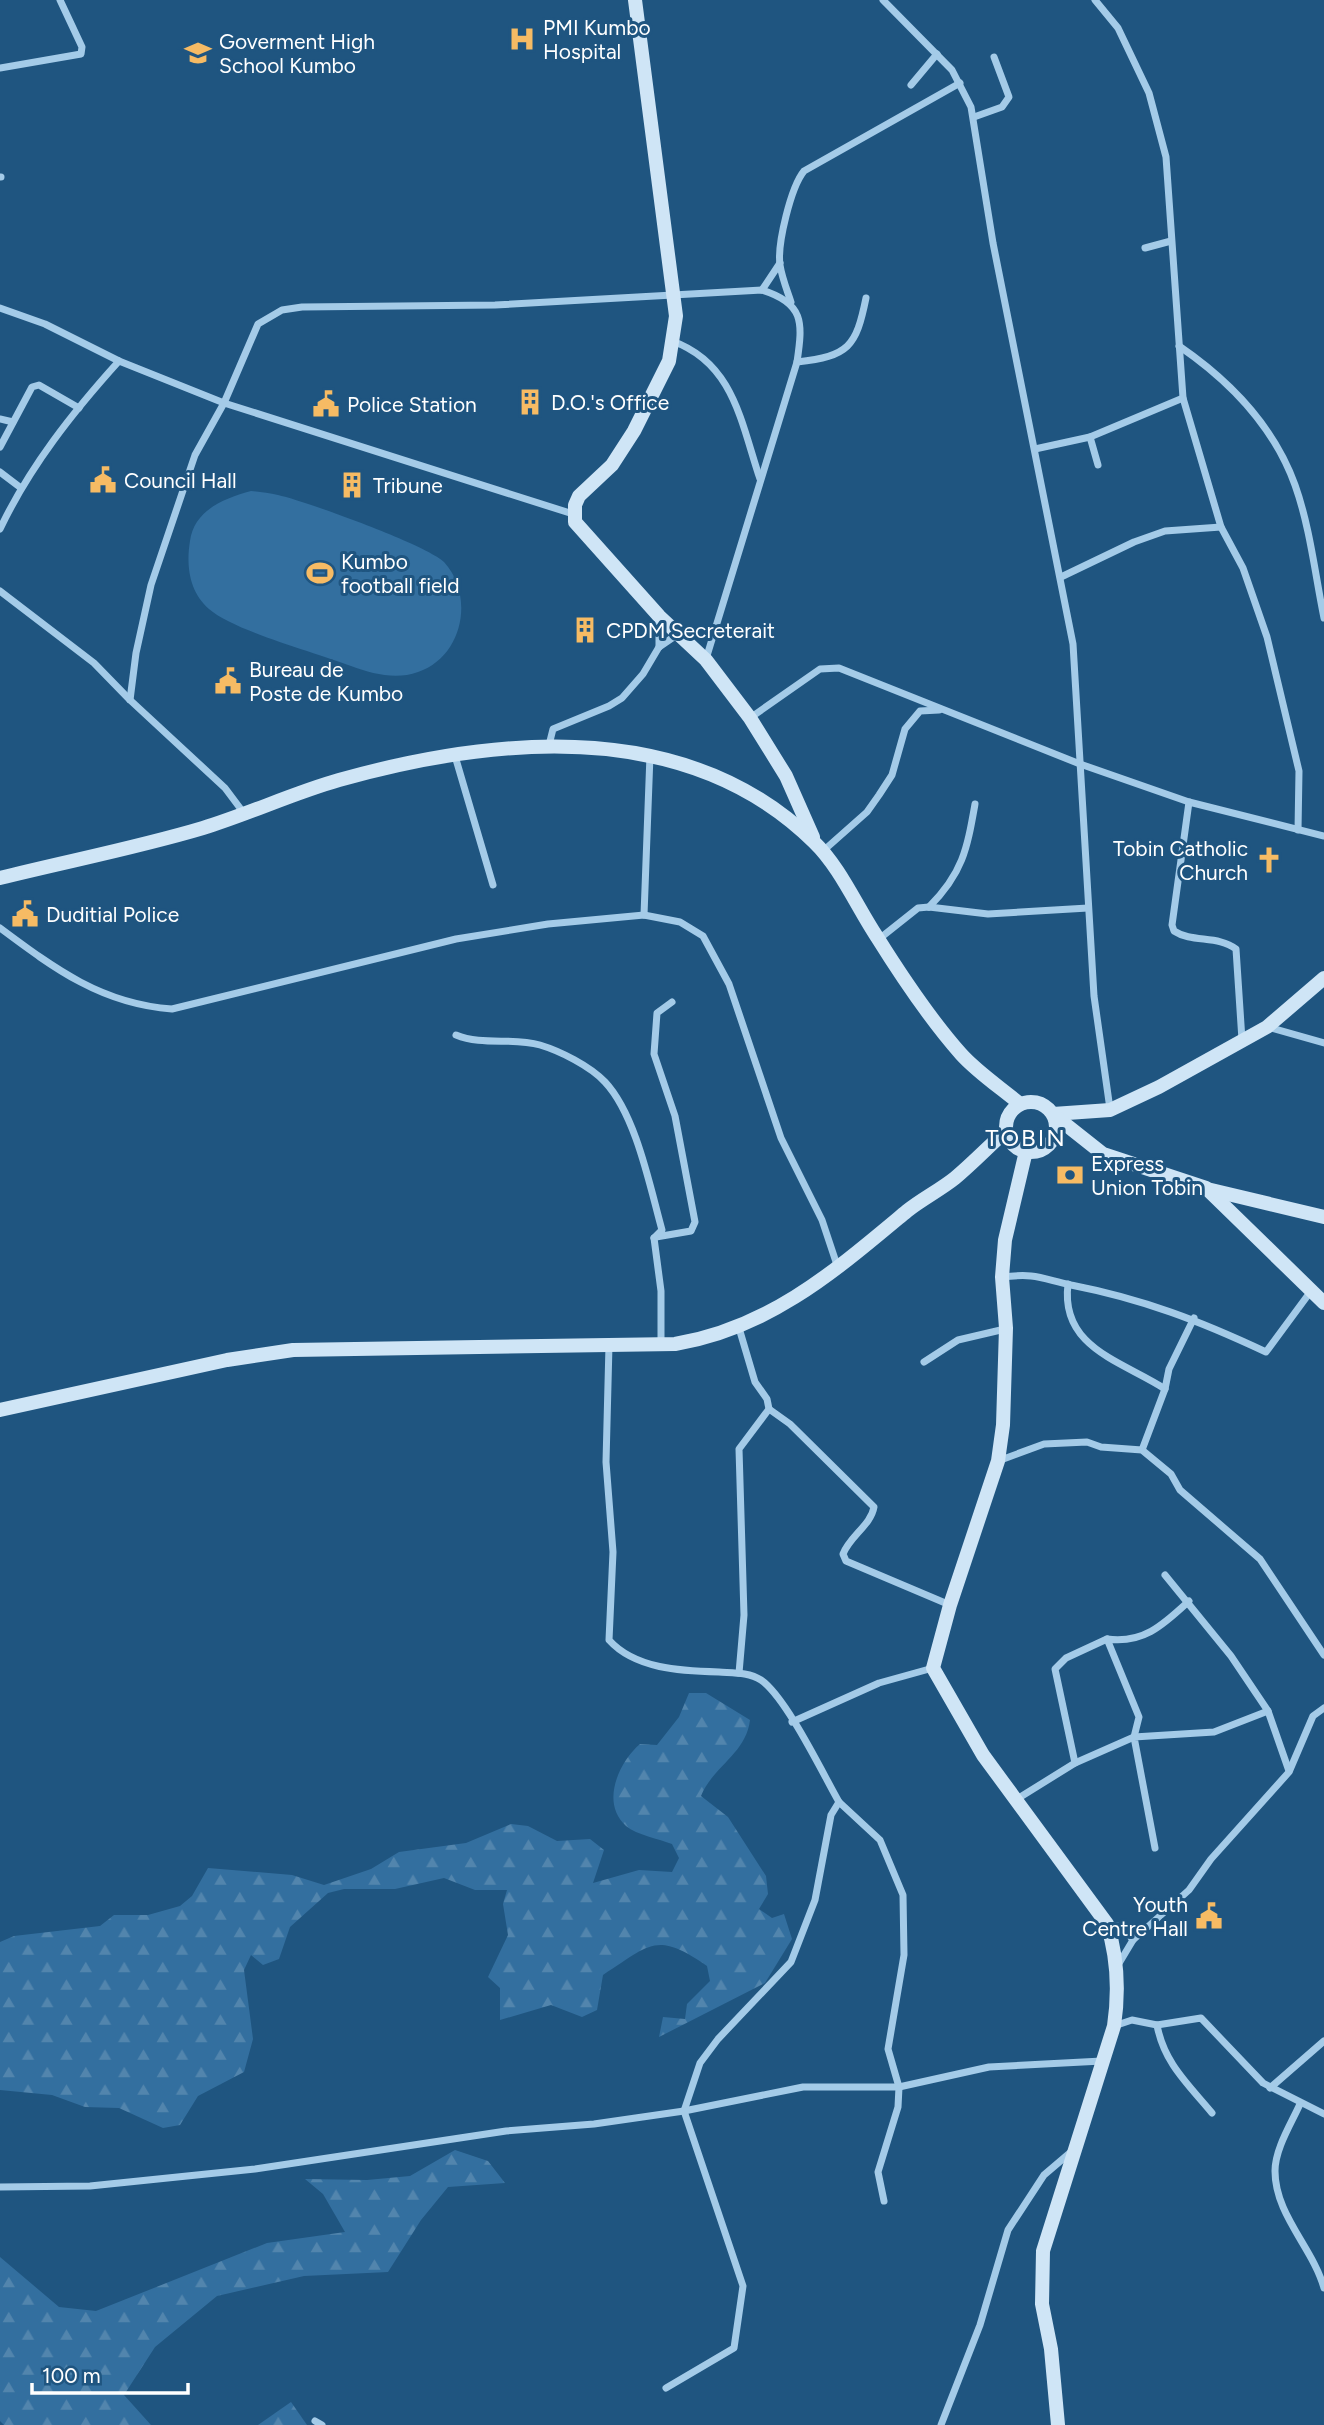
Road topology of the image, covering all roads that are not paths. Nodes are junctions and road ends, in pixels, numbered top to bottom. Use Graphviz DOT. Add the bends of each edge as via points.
graph roads {
  1 [pos="60,0"];
  2 [pos="635,0"];
  3 [pos="883,0"];
  4 [pos="1095,0"];
  5 [pos="937,54"];
  6 [pos="995,57"];
  7 [pos="0,68"];
  8 [pos="960,83"];
  9 [pos="911,85"];
  10 [pos="974,117"];
  11 [pos="1171,241"];
  12 [pos="1144,248"];
  13 [pos="780,263"];
  14 [pos="762,290"];
  15 [pos="676,295"];
  16 [pos="866,298"];
  17 [pos="791,302"];
  18 [pos="0,308"];
  19 [pos="672,341"];
  20 [pos="1180,346"];
  21 [pos="119,361"];
  22 [pos="797,362"];
  23 [pos="1183,398"];
  24 [pos="224,403"];
  25 [pos="79,408"];
  26 [pos="0,419"];
  27 [pos="13,422"];
  28 [pos="1090,438"];
  29 [pos="0,447"];
  30 [pos="1035,449"];
  31 [pos="1098,465"];
  32 [pos="0,471"];
  33 [pos="760,480"];
  34 [pos="21,488"];
  35 [pos="573,514"];
  36 [pos="1221,527"];
  37 [pos="0,529"];
  38 [pos="1061,577"];
  39 [pos="0,591"];
  40 [pos="659,616"];
  41 [pos="1324,618"];
  42 [pos="679,634"];
  43 [pos="659,647"];
  44 [pos="706,660"];
  45 [pos="130,700"];
  46 [pos="944,709"];
  47 [pos="750,718"];
  48 [pos="549,745"];
  49 [pos="650,755"];
  50 [pos="455,756"];
  51 [pos="1080,764"];
  52 [pos="1189,802"];
  53 [pos="975,804"];
  54 [pos="243,812"];
  55 [pos="1298,830"];
  56 [pos="1324,836"];
  57 [pos="819,847"];
  58 [pos="0,878"];
  59 [pos="493,885"];
  60 [pos="929,907"];
  61 [pos="1088,908"];
  62 [pos="644,915"];
  63 [pos="0,928"];
  64 [pos="878,939"];
  65 [pos="1324,978"];
  66 [pos="672,1002"];
  67 [pos="1267,1027"];
  68 [pos="456,1035"];
  69 [pos="1242,1040"];
  70 [pos="1324,1044"];
  71 [pos="1020,1104"];
  72 [pos="1110,1110"];
  73 [pos="1054,1115"];
  74 [pos="1006,1131"];
  75 [pos="1026,1151"];
  76 [pos="1206,1188"];
  77 [pos="1324,1217"];
  78 [pos="654,1238"];
  79 [pos="838,1268"];
  80 [pos="1002,1278"];
  81 [pos="1068,1284"];
  82 [pos="1311,1291"];
  83 [pos="1324,1303"];
  84 [pos="1194,1318"];
  85 [pos="739,1328"];
  86 [pos="1006,1328"];
  87 [pos="661,1344"];
  88 [pos="609,1345"];
  89 [pos="924,1362"];
  90 [pos="1165,1389"];
  91 [pos="769,1409"];
  92 [pos="0,1410"];
  93 [pos="1142,1450"];
  94 [pos="998,1461"];
  95 [pos="1165,1575"];
  96 [pos="1189,1601"];
  97 [pos="950,1605"];
  98 [pos="1107,1639"];
  99 [pos="1324,1655"];
  100 [pos="933,1668"];
  101 [pos="740,1673"];
  102 [pos="1324,1708"];
  103 [pos="1268,1711"];
  104 [pos="792,1722"];
  105 [pos="1133,1737"];
  106 [pos="1075,1763"];
  107 [pos="1289,1772"];
  108 [pos="1017,1799"];
  109 [pos="839,1802"];
  110 [pos="1155,1848"];
  111 [pos="1107,1924"];
  112 [pos="1133,1940"];
  113 [pos="1115,1969"];
  114 [pos="1157,2025"];
  115 [pos="1114,2026"];
  116 [pos="1324,2041"];
  117 [pos="1102,2061"];
  118 [pos="899,2087"];
  119 [pos="1270,2088"];
  120 [pos="1300,2104"];
  121 [pos="684,2111"];
  122 [pos="1212,2113"];
  123 [pos="1324,2114"];
  124 [pos="1074,2149"];
  125 [pos="0,2187"];
  126 [pos="884,2201"];
  127 [pos="1324,2288"];
  128 [pos="666,2388"];
  129 [pos="940,2425"];
  130 [pos="1058,2425"];
  1 -- 7 [label="street" via="82,47 80,54"];
  2 -- 15 [label="street"];
  3 -- 5 [label="street"];
  4 -- 11 [label="street" via="1118,28 1149,93 1166,157"];
  5 -- 8 [label="street"];
  5 -- 9 [label="street"];
  6 -- 10 [label="street" via="1009,97 1002,107"];
  8 -- 10 [label="street"];
  8 -- 13 [label="street" via="804,171 790,195"];
  10 -- 30 [label="street" via="993,243"];
  11 -- 12 [label="street"];
  11 -- 20 [label="street"];
  13 -- 14 [label="street"];
  13 -- 17 [label="street"];
  14 -- 15 [label="street"];
  14 -- 17 [label="street"];
  15 -- 19 [label="street"];
  15 -- 24 [label="street" via="282,310 258,324"];
  16 -- 22 [label="street" via="854,341 841,352"];
  17 -- 22 [label="street" via="802,332"];
  18 -- 21 [label="street" via="45,324"];
  19 -- 33 [label="street" via="694,349 715,367 734,400"];
  19 -- 35 [label="street" via="665,371 635,431 612,465 579,496"];
  20 -- 23 [label="street"];
  20 -- 41 [label="street" via="1216,371 1276,447 1295,485"];
  21 -- 24 [label="street"];
  21 -- 25 [label="street"];
  22 -- 33 [label="street"];
  23 -- 28 [label="street"];
  23 -- 36 [label="street"];
  24 -- 35 [label="street"];
  24 -- 45 [label="street" via="195,456 152,585"];
  25 -- 27 [label="street" via="40,386 32,387"];
  25 -- 34 [label="street"];
  26 -- 27 [label="street"];
  27 -- 29 [label="street"];
  28 -- 30 [label="street"];
  28 -- 31 [label="street"];
  30 -- 38 [label="street"];
  32 -- 34 [label="street"];
  33 -- 44 [label="street"];
  34 -- 37 [label="street"];
  35 -- 40 [label="street" via="579,528"];
  36 -- 38 [label="street" via="1165,531"];
  36 -- 55 [label="street" via="1243,568 1267,637 1299,771"];
  38 -- 51 [label="street" via="1073,644"];
  39 -- 45 [label="street" via="94,663"];
  40 -- 42 [label="street"];
  40 -- 43 [label="street"];
  42 -- 43 [label="street"];
  42 -- 44 [label="street"];
  43 -- 48 [label="street" via="622,698 553,729"];
  44 -- 47 [label="street"];
  45 -- 54 [label="street" via="217,779"];
  46 -- 47 [label="street" via="829,666"];
  46 -- 51 [label="street"];
  46 -- 57 [label="street" via="920,711 905,729 892,775 867,813"];
  47 -- 57 [label="street" via="786,776"];
  48 -- 49 [label="street"];
  48 -- 50 [label="street"];
  49 -- 57 [label="street" via="727,781 772,808"];
  49 -- 62 [label="street"];
  50 -- 54 [label="street" via="371,772"];
  50 -- 59 [label="street"];
  51 -- 52 [label="street"];
  51 -- 61 [label="street"];
  52 -- 55 [label="street"];
  52 -- 69 [label="street" via="1172,925 1181,936 1236,949"];
  53 -- 60 [label="street" via="965,857"];
  54 -- 58 [label="street" via="111,853"];
  55 -- 56 [label="street"];
  57 -- 64 [label="street"];
  60 -- 61 [label="street" via="988,914"];
  60 -- 64 [label="street" via="918,908"];
  61 -- 72 [label="street" via="1094,996"];
  62 -- 63 [label="street" via="456,939 172,1009 107,997 47,963"];
  62 -- 79 [label="street" via="680,922 710,945 729,984 781,1138 822,1220"];
  64 -- 71 [label="street" via="962,1055"];
  65 -- 67 [label="street"];
  66 -- 78 [label="street" via="657,1013 654,1054 675,1115 695,1222 691,1231"];
  67 -- 69 [label="street"];
  67 -- 70 [label="street"];
  68 -- 78 [label="street" via="468,1040 538,1045 605,1082 620,1106 652,1191 662,1230"];
  69 -- 72 [label="street"];
  71 -- 73 [label="street" via="1039,1102"];
  71 -- 74 [label="street" via="1009,1115"];
  72 -- 73 [label="street"];
  73 -- 75 [label="street" via="1056,1130 1051,1143 1040,1151"];
  73 -- 76 [label="street" via="1103,1154"];
  74 -- 75 [label="street" via="1013,1144"];
  74 -- 79 [label="street" via="954,1179"];
  75 -- 80 [label="street" via="1004,1240"];
  76 -- 77 [label="street"];
  76 -- 82 [label="street"];
  78 -- 87 [label="street"];
  79 -- 85 [label="street"];
  80 -- 81 [label="street" via="1032,1274"];
  80 -- 86 [label="street"];
  81 -- 84 [label="street" via="1135,1298"];
  81 -- 90 [label="street" via="1066,1304 1079,1333 1102,1353"];
  82 -- 83 [label="street"];
  82 -- 84 [label="street" via="1266,1352"];
  84 -- 90 [label="street" via="1169,1369"];
  85 -- 87 [label="street" via="704,1339"];
  85 -- 91 [label="street" via="755,1382"];
  86 -- 89 [label="street" via="958,1340"];
  86 -- 94 [label="street"];
  87 -- 88 [label="street"];
  88 -- 92 [label="street" via="293,1350"];
  88 -- 101 [label="street" via="606,1462 613,1552 609,1640 637,1661 690,1671"];
  90 -- 93 [label="street"];
  91 -- 97 [label="street" via="874,1507 846,1547 846,1561"];
  91 -- 101 [label="street" via="739,1449 744,1615"];
  93 -- 94 [label="street" via="1087,1442 1044,1444"];
  93 -- 99 [label="street" via="1171,1474 1180,1490 1260,1559"];
  94 -- 97 [label="street"];
  95 -- 96 [label="street"];
  96 -- 98 [label="street" via="1149,1635 1123,1641"];
  96 -- 103 [label="street"];
  97 -- 100 [label="street"];
  98 -- 105 [label="street" via="1139,1717"];
  98 -- 106 [label="street" via="1066,1658 1055,1669"];
  100 -- 104 [label="street" via="879,1683"];
  100 -- 108 [label="street" via="983,1755"];
  101 -- 104 [label="street" via="760,1679"];
  102 -- 107 [label="street" via="1313,1716"];
  103 -- 105 [label="street" via="1214,1732"];
  103 -- 107 [label="street"];
  104 -- 109 [label="street"];
  105 -- 106 [label="street"];
  105 -- 110 [label="street"];
  106 -- 108 [label="street"];
  107 -- 112 [label="street" via="1189,1890"];
  108 -- 111 [label="street"];
  109 -- 118 [label="street" via="880,1840 903,1895 904,1955 888,2049"];
  109 -- 121 [label="street" via="831,1815 815,1900 791,1962 700,2063"];
  111 -- 112 [label="street" via="1123,1927"];
  111 -- 113 [label="street" via="1115,1947"];
  112 -- 113 [label="street"];
  113 -- 115 [label="street"];
  114 -- 115 [label="street" via="1132,2020"];
  114 -- 119 [label="street" via="1195,2018 1207,2021"];
  114 -- 122 [label="street" via="1170,2063"];
  115 -- 117 [label="street"];
  116 -- 119 [label="street"];
  117 -- 118 [label="street" via="989,2067"];
  117 -- 124 [label="street"];
  118 -- 121 [label="street" via="803,2087"];
  118 -- 126 [label="street" via="898,2107 878,2172"];
  119 -- 120 [label="street"];
  120 -- 123 [label="street"];
  120 -- 127 [label="street" via="1275,2170 1278,2192"];
  121 -- 125 [label="street" via="506,2131 255,2169 90,2186"];
  121 -- 128 [label="street" via="743,2286 734,2348"];
  124 -- 129 [label="street" via="1044,2175 1007,2230 980,2325"];
  124 -- 130 [label="street" via="1049,2228 1041,2275"];
}
